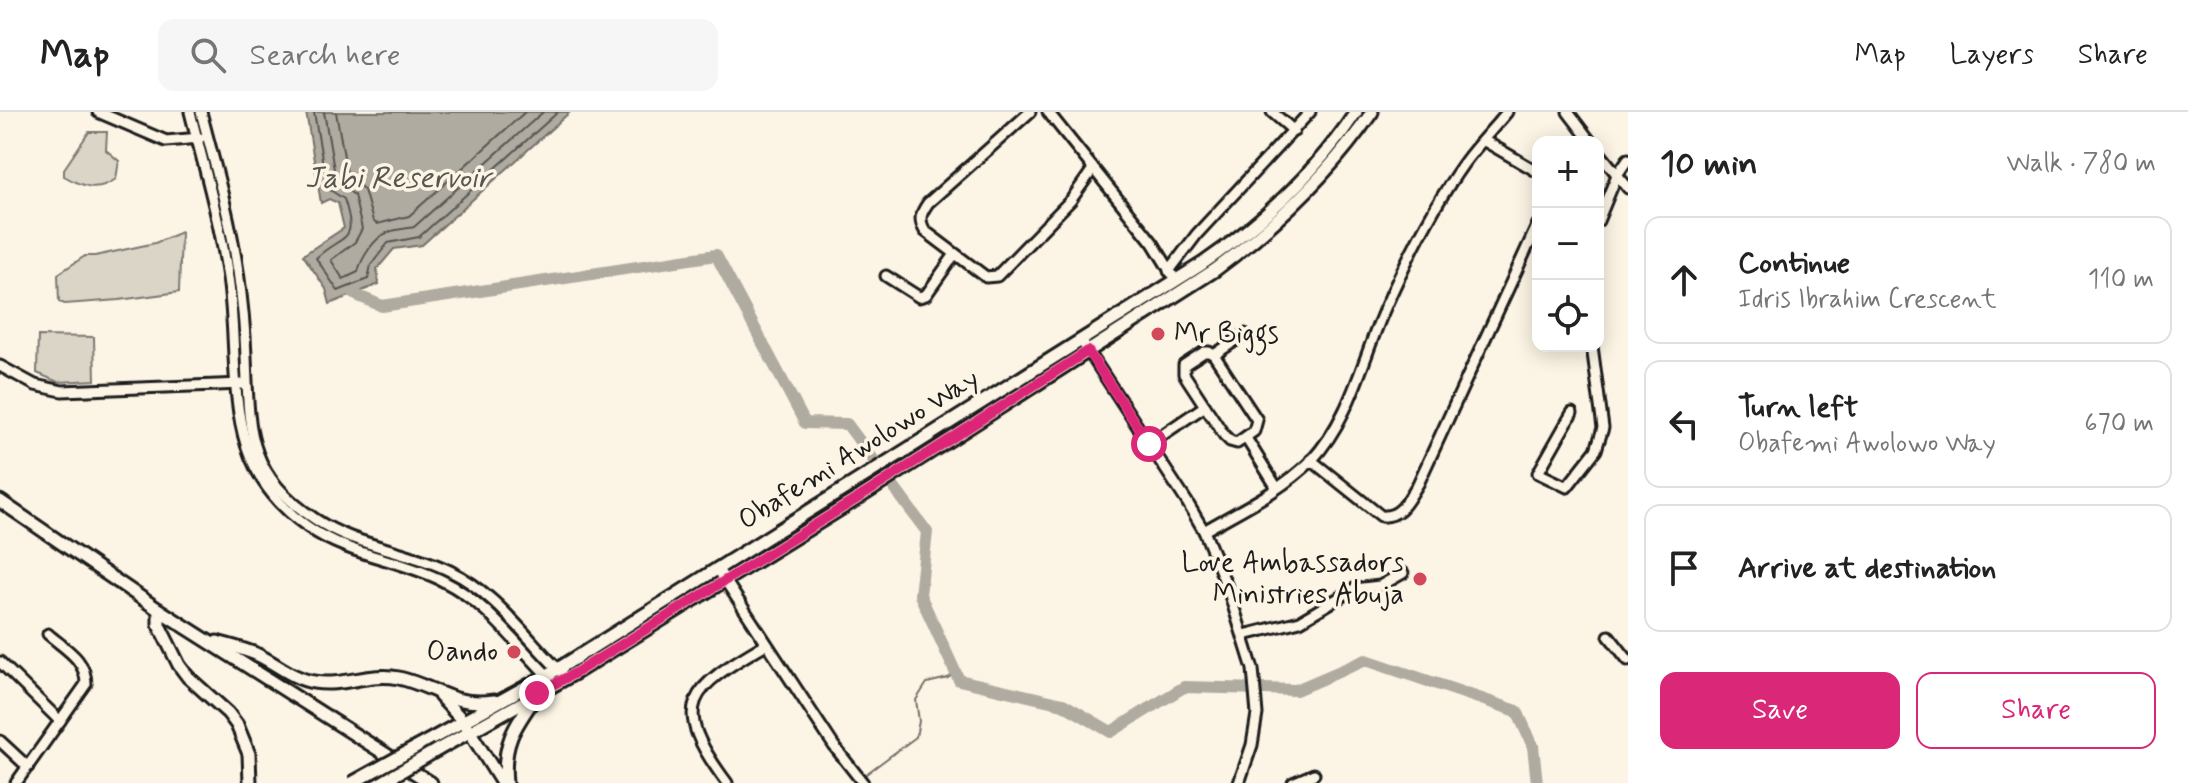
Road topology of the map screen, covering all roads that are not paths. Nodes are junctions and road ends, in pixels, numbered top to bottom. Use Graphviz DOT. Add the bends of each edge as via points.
graph roads {
  1 [pos="98,112"];
  2 [pos="190,112"];
  3 [pos="201,112"];
  4 [pos="1030,112"];
  5 [pos="1048,112"];
  6 [pos="1272,112"];
  7 [pos="1310,112"];
  8 [pos="1356,112"];
  9 [pos="1372,112"];
  10 [pos="1507,112"];
  11 [pos="1568,112"];
  12 [pos="1294,131"];
  13 [pos="1586,136"];
  14 [pos="202,137"];
  15 [pos="1483,140"];
  16 [pos="1604,159"];
  17 [pos="1628,159"];
  18 [pos="1093,169"];
  19 [pos="1532,169"];
  20 [pos="1617,175"];
  21 [pos="1628,188"];
  22 [pos="1603,208"];
  23 [pos="1532,237"];
  24 [pos="955,254"];
  25 [pos="1173,275"];
  26 [pos="886,276"];
  27 [pos="1245,334"];
  28 [pos="1085,345"];
  29 [pos="1593,352"];
  30 [pos="1214,355"];
  31 [pos="0,366"];
  32 [pos="241,384"];
  33 [pos="1205,406"];
  34 [pos="1572,413"];
  35 [pos="1246,438"];
  36 [pos="1149,444"];
  37 [pos="1311,460"];
  38 [pos="1277,488"];
  39 [pos="0,501"];
  40 [pos="1204,531"];
  41 [pos="717,568"];
  42 [pos="1403,573"];
  43 [pos="725,579"];
  44 [pos="159,610"];
  45 [pos="48,634"];
  46 [pos="1244,635"];
  47 [pos="1609,636"];
  48 [pos="209,641"];
  49 [pos="766,644"];
  50 [pos="1626,655"];
  51 [pos="0,662"];
  52 [pos="557,676"];
  53 [pos="537,693"];
  54 [pos="440,695"];
  55 [pos="502,700"];
  56 [pos="60,721"];
  57 [pos="466,726"];
  58 [pos="0,741"];
  59 [pos="28,767"];
  60 [pos="1314,774"];
  61 [pos="1242,782"];
  62 [pos="16,783"];
  63 [pos="250,783"];
  64 [pos="352,783"];
  65 [pos="381,783"];
  66 [pos="431,783"];
  67 [pos="504,783"];
  68 [pos="727,783"];
  69 [pos="863,783"];
  70 [pos="1293,783"];
  1 -- 14 [label="street" via="166,141"];
  2 -- 14 [label="street"];
  3 -- 14 [label="street"];
  4 -- 24 [label="street" via="921,213 925,231"];
  5 -- 18 [label="street"];
  6 -- 12 [label="street"];
  7 -- 12 [label="street"];
  8 -- 25 [label="main road, Obafemi Awolowo Way" via="1314,167 1273,208 1230,245"];
  9 -- 28 [label="main road, Obafemi Awolowo Way" via="1335,162 1268,229 1215,270"];
  10 -- 15 [label="street"];
  11 -- 13 [label="street"];
  12 -- 25 [label="street" via="1197,234"];
  14 -- 32 [label="street" via="228,274"];
  15 -- 19 [label="street"];
  15 -- 37 [label="street" via="1417,240 1348,406"];
  16 -- 20 [label="street"];
  17 -- 20 [label="street"];
  18 -- 24 [label="street" via="1002,274 986,277"];
  18 -- 25 [label="street"];
  20 -- 21 [label="street"];
  20 -- 22 [label="street"];
  23 -- 37 [label="street" via="1418,484 1397,513 1381,516"];
  24 -- 26 [label="street" via="926,295 919,297"];
  25 -- 28 [label="main road, Obafemi Awolowo Way"];
  27 -- 30 [label="street"];
  28 -- 36 [label="street"];
  28 -- 41 [label="main road, Obafemi Awolowo Way" via="916,442"];
  28 -- 43 [label="main road, Obafemi Awolowo Way" via="925,455"];
  29 -- 34 [label="street" via="1603,428 1596,450 1567,487 1538,473"];
  30 -- 33 [label="street" via="1204,352 1183,370"];
  30 -- 35 [label="street" via="1257,420"];
  31 -- 32 [label="street" via="35,385 62,391"];
  32 -- 52 [label="street" via="257,453 293,503 337,532 439,566 467,581 491,599"];
  33 -- 35 [label="street" via="1230,441"];
  33 -- 36 [label="street"];
  35 -- 38 [label="street"];
  36 -- 40 [label="street"];
  37 -- 38 [label="street"];
  38 -- 40 [label="street"];
  39 -- 44 [label="main road"];
  40 -- 46 [label="street"];
  41 -- 43 [label="street"];
  41 -- 52 [label="main road, Obafemi Awolowo Way"];
  42 -- 46 [label="street" via="1380,586 1354,589 1300,621"];
  43 -- 49 [label="street"];
  43 -- 52 [label="main road, Obafemi Awolowo Way"];
  44 -- 48 [label="main road"];
  44 -- 63 [label="main road" via="159,625 179,665 237,725 249,754"];
  45 -- 56 [label="street" via="79,660 86,673 86,684"];
  46 -- 61 [label="street" via="1257,714"];
  47 -- 50 [label="street"];
  48 -- 54 [label="main road" via="256,654 305,681 331,685 382,676"];
  48 -- 66 [label="main road"];
  49 -- 68 [label="street" via="711,678 694,703 696,737"];
  49 -- 69 [label="street"];
  51 -- 56 [label="street"];
  52 -- 53 [label="main road, Obafemi Awolowo Way"];
  52 -- 55 [label="main road, Obafemi Awolowo Way"];
  53 -- 57 [label="main road, Obafemi Awolowo Way"];
  53 -- 67 [label="main road" via="509,739"];
  54 -- 55 [label="main road" via="475,702"];
  54 -- 57 [label="main road"];
  55 -- 57 [label="main road, Obafemi Awolowo Way"];
  56 -- 59 [label="street"];
  57 -- 64 [label="main road, Obafemi Awolowo Way, bridge"];
  57 -- 65 [label="main road, Obafemi Awolowo Way, bridge"];
  57 -- 67 [label="main road"];
  58 -- 59 [label="street"];
  59 -- 62 [label="street"];
  60 -- 70 [label="street"];
}
